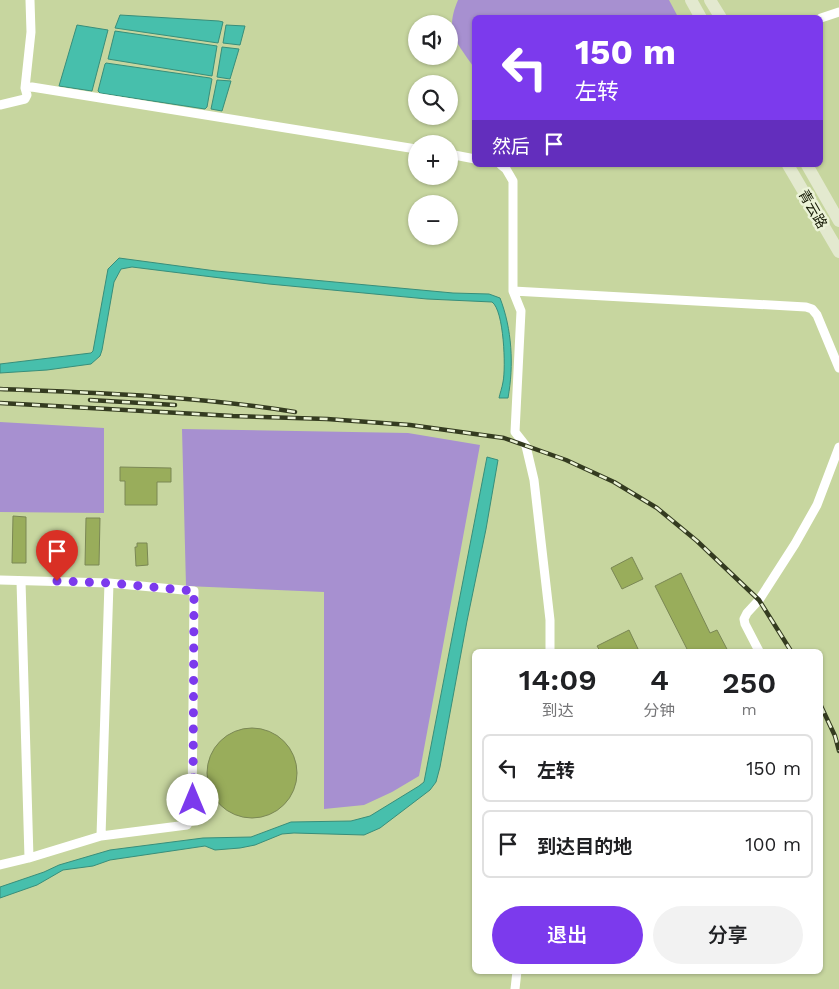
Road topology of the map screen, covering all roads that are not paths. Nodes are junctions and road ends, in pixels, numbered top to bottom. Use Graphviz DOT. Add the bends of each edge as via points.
graph roads {
  1 [pos="30,0"];
  2 [pos="691,0"];
  3 [pos="710,0"];
  4 [pos="839,12"];
  5 [pos="699,15"];
  6 [pos="719,15"];
  7 [pos="823,17"];
  8 [pos="25,88"];
  9 [pos="0,105"];
  10 [pos="408,148"];
  11 [pos="458,156"];
  12 [pos="472,158"];
  13 [pos="504,167"];
  14 [pos="789,167"];
  15 [pos="808,167"];
  16 [pos="839,221"];
  17 [pos="839,252"];
  18 [pos="513,291"];
  19 [pos="839,368"];
  20 [pos="839,447"];
  21 [pos="0,580"];
  22 [pos="21,581"];
  23 [pos="110,583"];
  24 [pos="550,649"];
  25 [pos="758,649"];
  26 [pos="101,836"];
  27 [pos="29,858"];
  28 [pos="0,865"];
  29 [pos="518,974"];
  30 [pos="515,989"];
  1 -- 8 [label="street" via="31,32"];
  2 -- 5 [label="street"];
  3 -- 6 [label="street"];
  4 -- 7 [label="street"];
  8 -- 9 [label="street" via="25,99"];
  8 -- 10 [label="street"];
  11 -- 12 [label="street"];
  13 -- 18 [label="street" via="514,181"];
  14 -- 17 [label="street, 青云路"];
  15 -- 16 [label="street, 青云路"];
  18 -- 19 [label="street" via="806,307 817,316"];
  18 -- 24 [label="street" via="521,311 515,432 526,446 534,480 550,620"];
  20 -- 25 [label="street" via="817,505 804,529 744,619"];
  21 -- 22 [label="street"];
  22 -- 23 [label="street"];
  22 -- 27 [label="street"];
  23 -- 26 [label="street"];
  23 -- 26 [label="street" via="194,591 193,800 192,816 187,825"];
  26 -- 27 [label="street"];
  27 -- 28 [label="street"];
  29 -- 30 [label="street"];
}
